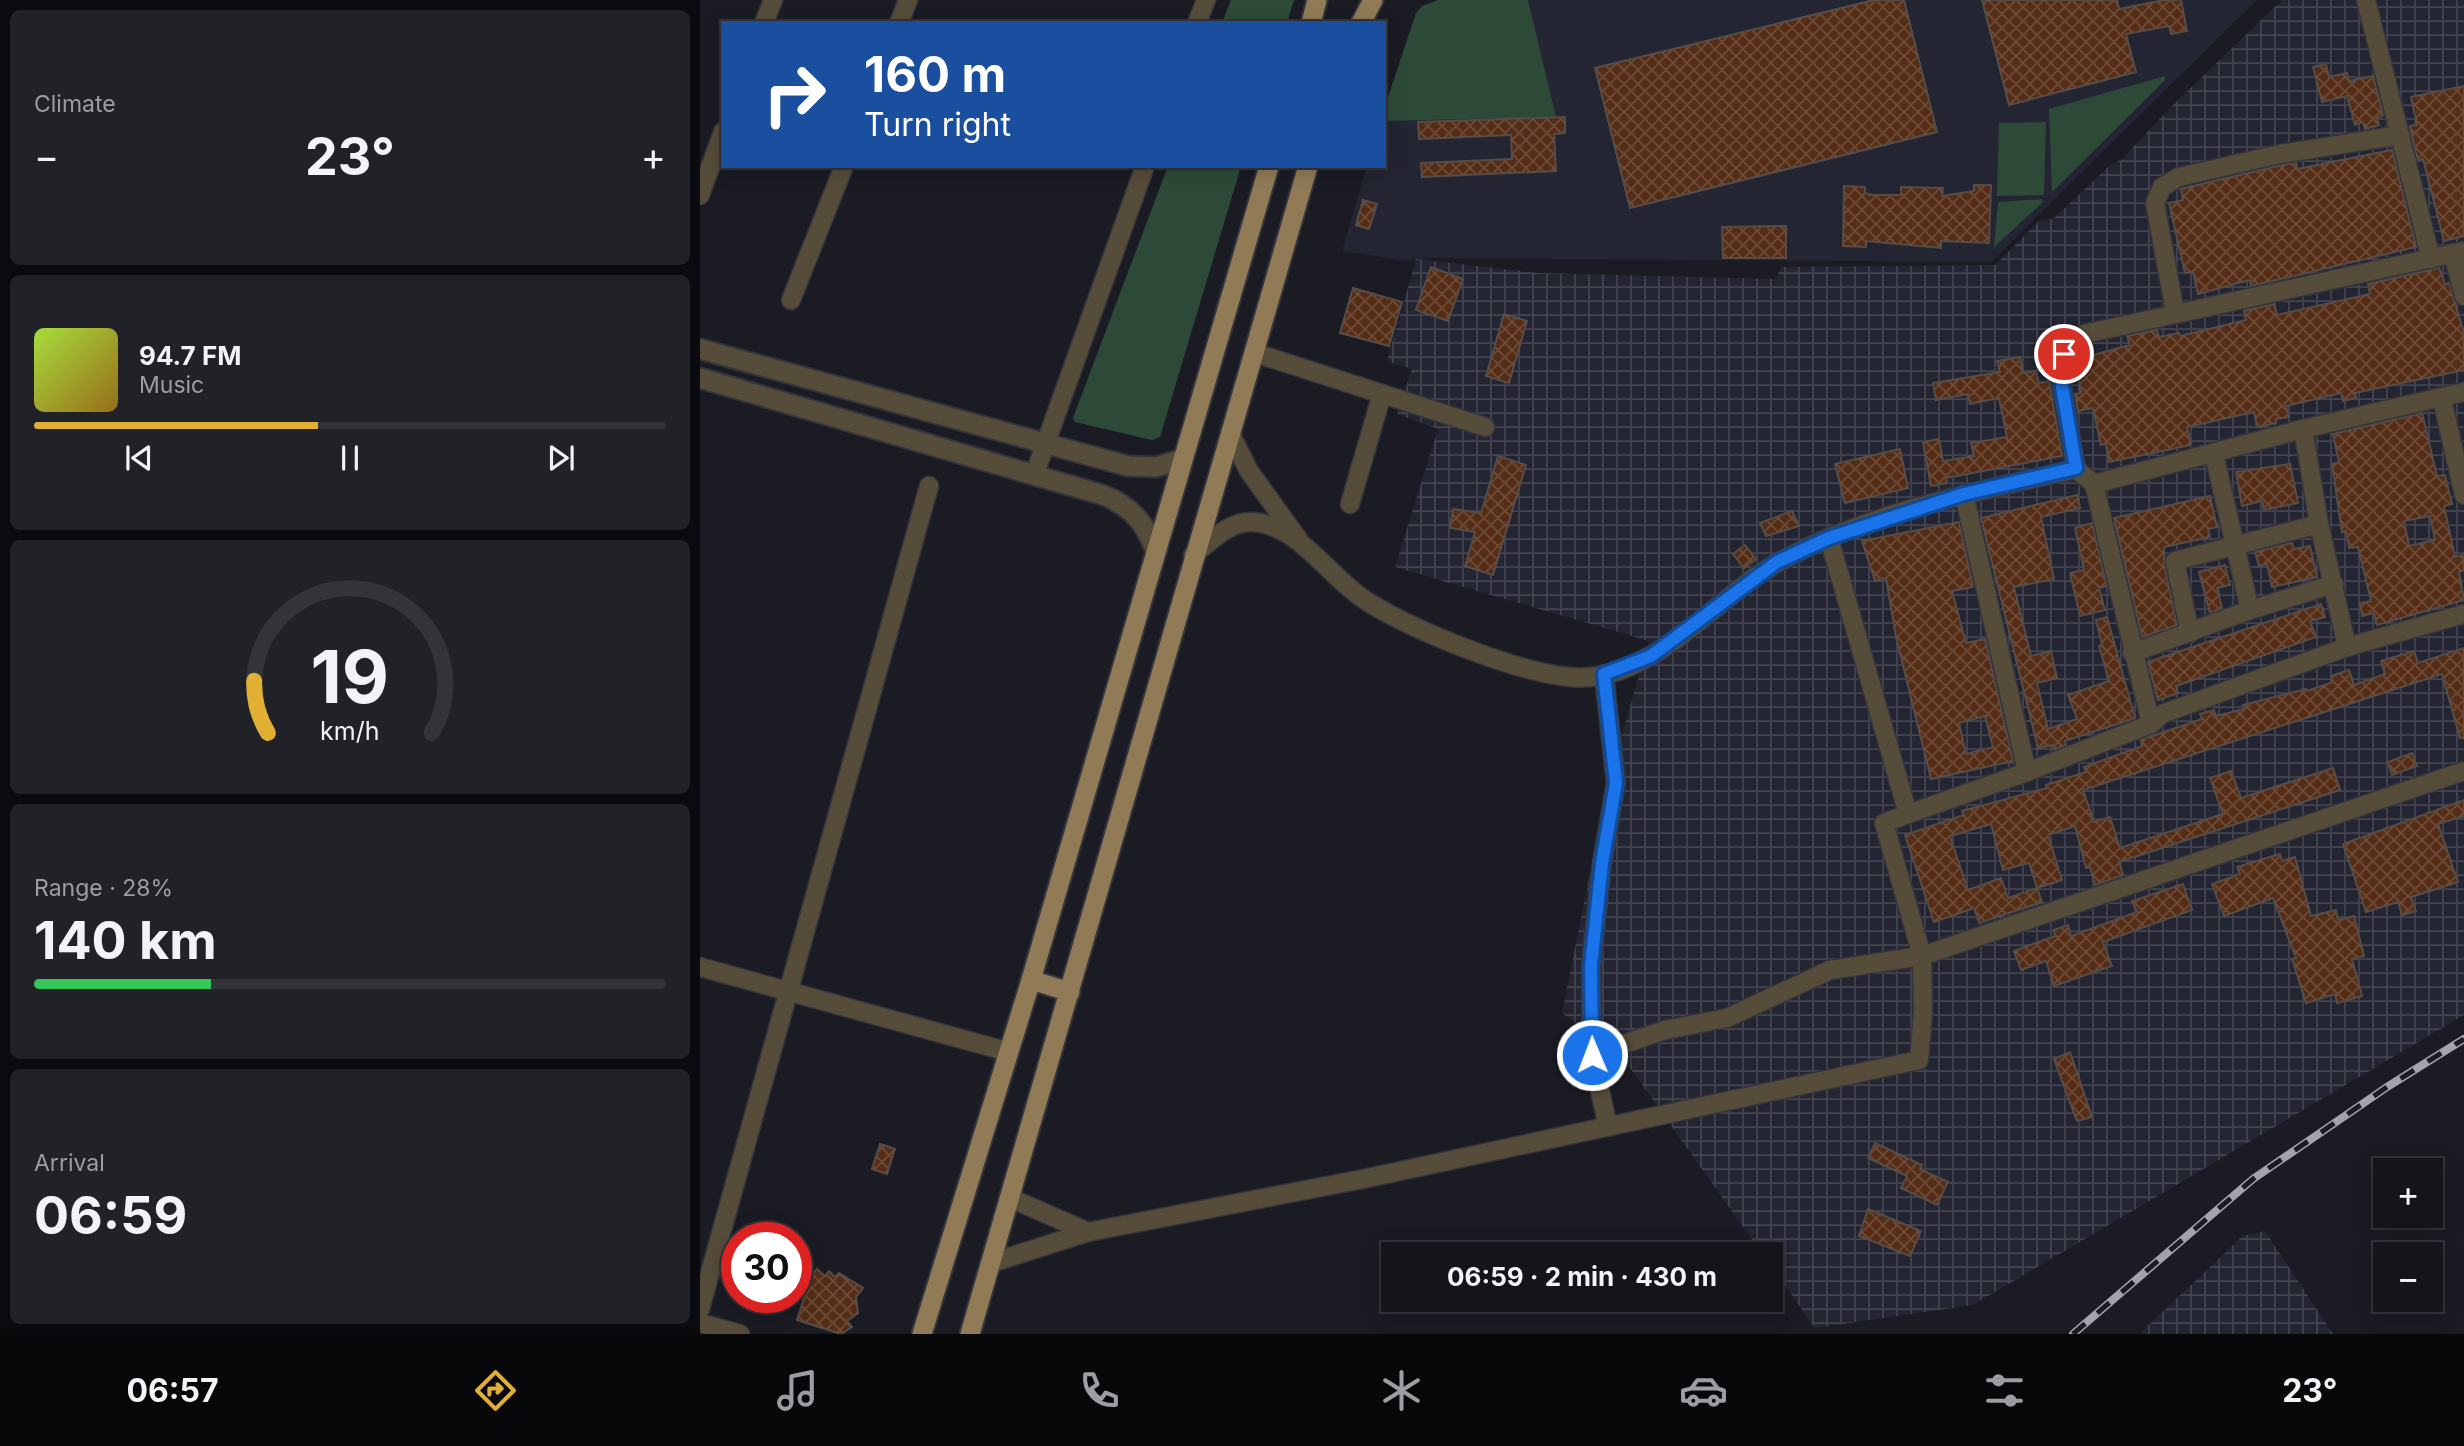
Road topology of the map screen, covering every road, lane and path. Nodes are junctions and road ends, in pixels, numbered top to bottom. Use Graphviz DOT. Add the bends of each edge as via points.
graph roads {
  1 [pos="773,0"];
  2 [pos="908,0"];
  3 [pos="1206,0"];
  4 [pos="1317,0"];
  5 [pos="1359,0"];
  6 [pos="1373,0"];
  7 [pos="2366,0"];
  8 [pos="765,21"];
  9 [pos="900,21"];
  10 [pos="1198,21"];
  11 [pos="1312,21"];
  12 [pos="1353,21"];
  13 [pos="1362,21"];
  14 [pos="2400,135"];
  15 [pos="721,137"];
  16 [pos="843,168"];
  17 [pos="1144,168"];
  18 [pos="1268,168"];
  19 [pos="1307,168"];
  20 [pos="700,195"];
  21 [pos="2458,252"];
  22 [pos="2431,259"];
  23 [pos="2464,296"];
  24 [pos="791,300"];
  25 [pos="2175,312"];
  26 [pos="700,349"];
  27 [pos="1255,353"];
  28 [pos="700,378"];
  29 [pos="2464,392"];
  30 [pos="1382,394"];
  31 [pos="2442,399"];
  32 [pos="910,406"];
  33 [pos="1485,427"];
  34 [pos="2303,429"];
  35 [pos="1230,433"];
  36 [pos="901,435"];
  37 [pos="1045,443"];
  38 [pos="2214,454"];
  39 [pos="1183,459"];
  40 [pos="2076,468"];
  41 [pos="1035,473"];
  42 [pos="2094,484"];
  43 [pos="929,486"];
  44 [pos="1964,494"];
  45 [pos="2464,495"];
  46 [pos="1350,504"];
  47 [pos="2319,524"];
  48 [pos="1829,538"];
  49 [pos="1302,544"];
  50 [pos="2234,547"];
  51 [pos="1154,549"];
  52 [pos="1193,555"];
  53 [pos="2334,584"];
  54 [pos="2250,610"];
  55 [pos="2464,614"];
  56 [pos="2190,633"];
  57 [pos="2347,647"];
  58 [pos="2132,653"];
  59 [pos="1604,674"];
  60 [pos="2151,724"];
  61 [pos="2464,771"];
  62 [pos="2026,772"];
  63 [pos="1908,814"];
  64 [pos="1922,956"];
  65 [pos="700,967"];
  66 [pos="1031,980"];
  67 [pos="787,990"];
  68 [pos="1070,992"];
  69 [pos="1009,1052"];
  70 [pos="1592,1055"];
  71 [pos="1608,1128"];
  72 [pos="1010,1198"];
  73 [pos="1088,1232"];
  74 [pos="991,1263"];
  75 [pos="700,1309"];
  76 [pos="700,1323"];
  77 [pos="740,1334"];
  78 [pos="922,1334"];
  79 [pos="970,1334"];
  1 -- 8 [label="street"];
  2 -- 9 [label="street"];
  3 -- 10 [label="street"];
  4 -- 11 [label="main road"];
  5 -- 12 [label="main road"];
  6 -- 13 [label="main road"];
  7 -- 14 [label="street"];
  14 -- 22 [label="street"];
  14 -- 25 [label="street" via="2280,154 2179,177 2162,187 2155,203"];
  15 -- 20 [label="street"];
  16 -- 24 [label="street"];
  17 -- 37 [label="street"];
  18 -- 39 [label="main road"];
  19 -- 27 [label="main road"];
  21 -- 22 [label="street"];
  21 -- 23 [label="street"];
  22 -- 25 [label="street"];
  25 -- 40 [label="street" via="2101,328 2068,346 2060,375"];
  26 -- 32 [label="street"];
  27 -- 30 [label="street"];
  27 -- 35 [label="main road"];
  28 -- 36 [label="street"];
  29 -- 31 [label="street"];
  30 -- 33 [label="street"];
  30 -- 46 [label="street"];
  31 -- 34 [label="street"];
  31 -- 45 [label="street"];
  32 -- 36 [label="street"];
  32 -- 37 [label="street"];
  34 -- 38 [label="street"];
  34 -- 47 [label="street"];
  35 -- 49 [label="street" via="1249,471"];
  35 -- 52 [label="main road"];
  36 -- 41 [label="street"];
  37 -- 39 [label="street" via="1135,467"];
  37 -- 41 [label="street"];
  38 -- 42 [label="street"];
  38 -- 50 [label="street"];
  39 -- 51 [label="main road"];
  40 -- 42 [label="street"];
  40 -- 44 [label="street"];
  41 -- 51 [label="street" via="1124,505 1140,520"];
  42 -- 58 [label="street"];
  43 -- 67 [label="street"];
  44 -- 48 [label="street"];
  44 -- 62 [label="street"];
  47 -- 50 [label="street"];
  47 -- 53 [label="street"];
  48 -- 59 [label="street" via="1777,562 1651,656"];
  48 -- 63 [label="street"];
  49 -- 52 [label="street" via="1264,524 1243,523 1224,531"];
  49 -- 59 [label="street" via="1343,585 1398,619 1536,671 1572,678"];
  50 -- 54 [label="street"];
  50 -- 56 [label="street" via="2175,561"];
  51 -- 66 [label="main road"];
  52 -- 68 [label="main road"];
  53 -- 54 [label="street"];
  53 -- 57 [label="street"];
  54 -- 56 [label="street"];
  55 -- 57 [label="street"];
  56 -- 58 [label="street"];
  57 -- 60 [label="street" via="2162,714"];
  58 -- 60 [label="street"];
  59 -- 70 [label="street" via="1616,783 1591,966"];
  60 -- 62 [label="street"];
  61 -- 64 [label="street"];
  62 -- 63 [label="street"];
  63 -- 64 [label="street" via="1884,823"];
  64 -- 70 [label="street" via="1830,970 1727,1017 1665,1030"];
  64 -- 71 [label="street" via="1919,1060"];
  65 -- 67 [label="street"];
  66 -- 68 [label="main road"];
  66 -- 69 [label="main road"];
  67 -- 69 [label="street"];
  67 -- 75 [label="street"];
  68 -- 72 [label="main road"];
  69 -- 78 [label="main road"];
  70 -- 71 [label="street"];
  71 -- 73 [label="street"];
  72 -- 73 [label="street"];
  72 -- 74 [label="main road"];
  73 -- 74 [label="street"];
  74 -- 79 [label="main road"];
  76 -- 77 [label="street"];
}
